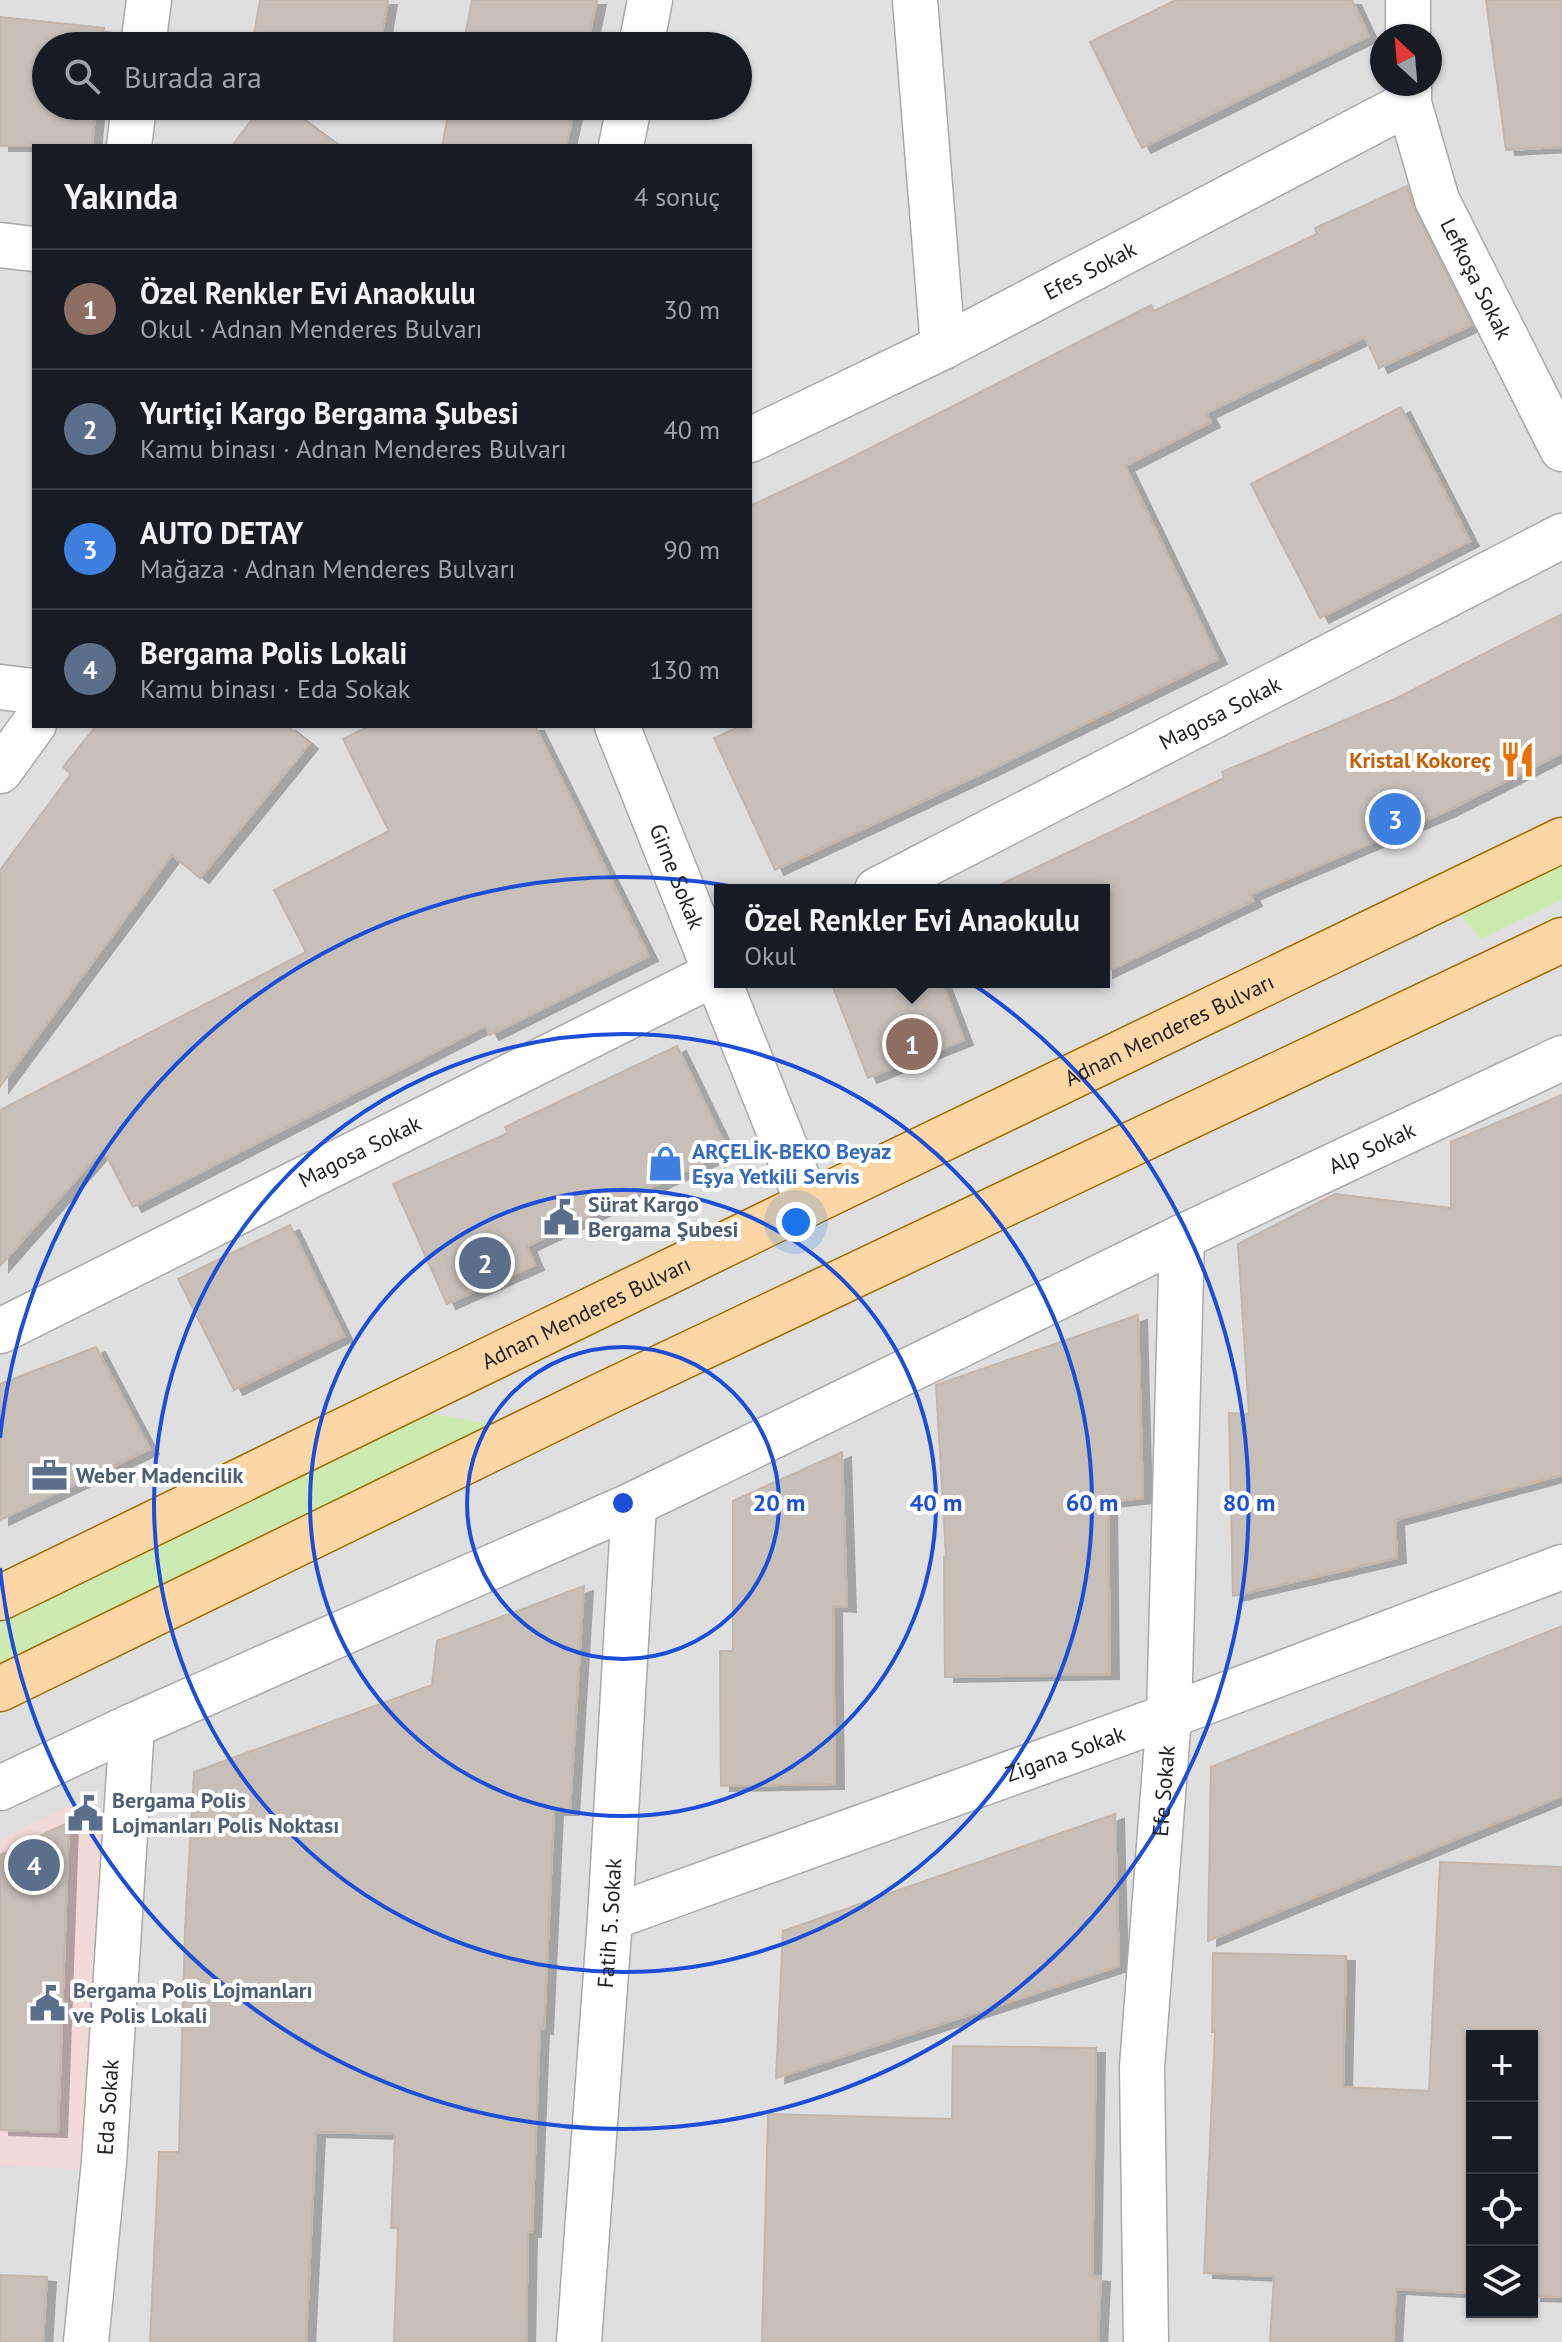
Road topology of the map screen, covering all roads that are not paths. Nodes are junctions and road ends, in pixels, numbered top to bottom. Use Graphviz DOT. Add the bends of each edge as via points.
graph roads {
  1 [pos="149,0"];
  2 [pos="650,0"];
  3 [pos="915,0"];
  4 [pos="1408,0"];
  5 [pos="1408,24"];
  6 [pos="145,32"];
  7 [pos="644,32"];
  8 [pos="1405,96"];
  9 [pos="1410,96"];
  10 [pos="132,120"];
  11 [pos="626,120"];
  12 [pos="129,144"];
  13 [pos="621,144"];
  14 [pos="0,245"];
  15 [pos="32,249"];
  16 [pos="943,347"];
  17 [pos="752,439"];
  18 [pos="1562,449"];
  19 [pos="1562,536"];
  20 [pos="0,687"];
  21 [pos="32,691"];
  22 [pos="32,727"];
  23 [pos="618,728"];
  24 [pos="0,771"];
  25 [pos="1562,840"];
  26 [pos="889,884"];
  27 [pos="1562,940"];
  28 [pos="714,962"];
  29 [pos="714,974"];
  30 [pos="724,988"];
  31 [pos="1562,1058"];
  32 [pos="808,1204"];
  33 [pos="1182,1237"];
  34 [pos="0,1331"];
  35 [pos="634,1504"];
  36 [pos="1562,1567"];
  37 [pos="0,1598"];
  38 [pos="0,1689"];
  39 [pos="1169,1716"];
  40 [pos="132,1726"];
  41 [pos="0,1788"];
  42 [pos="610,1918"];
  43 [pos="86,2342"];
  44 [pos="579,2342"];
  45 [pos="1146,2342"];
  1 -- 6 [label="street"];
  2 -- 7 [label="street"];
  3 -- 16 [label="street"];
  4 -- 5 [label="street"];
  8 -- 16 [label="street, Efes Sokak"];
  9 -- 18 [label="street, Lefkoşa Sokak" via="1437,200"];
  10 -- 12 [label="street"];
  11 -- 13 [label="street"];
  14 -- 15 [label="street"];
  16 -- 17 [label="street, Efes Sokak"];
  19 -- 26 [label="street, Magosa Sokak"];
  20 -- 21 [label="street"];
  22 -- 24 [label="street"];
  23 -- 28 [label="street, Girne Sokak"];
  25 -- 32 [label="main road, Adnan Menderes Bulvarı"];
  27 -- 38 [label="main road" via="602,1395"];
  29 -- 34 [label="street, Magosa Sokak"];
  30 -- 32 [label="street, Girne Sokak"];
  31 -- 33 [label="street, Alp Sokak"];
  32 -- 37 [label="main road, Adnan Menderes Bulvarı"];
  33 -- 35 [label="street, Alp Sokak"];
  33 -- 39 [label="street, Efe Sokak"];
  35 -- 40 [label="street, Alp Sokak"];
  35 -- 42 [label="street, Fatih 5. Sokak"];
  36 -- 39 [label="street, Zigana Sokak"];
  39 -- 42 [label="street, Zigana Sokak"];
  39 -- 45 [label="street, Efe Sokak" via="1142,2067"];
  40 -- 41 [label="street, Alp Sokak"];
  40 -- 43 [label="street, Eda Sokak" via="104,2162"];
  42 -- 44 [label="street, Fatih 5. Sokak"];
}
